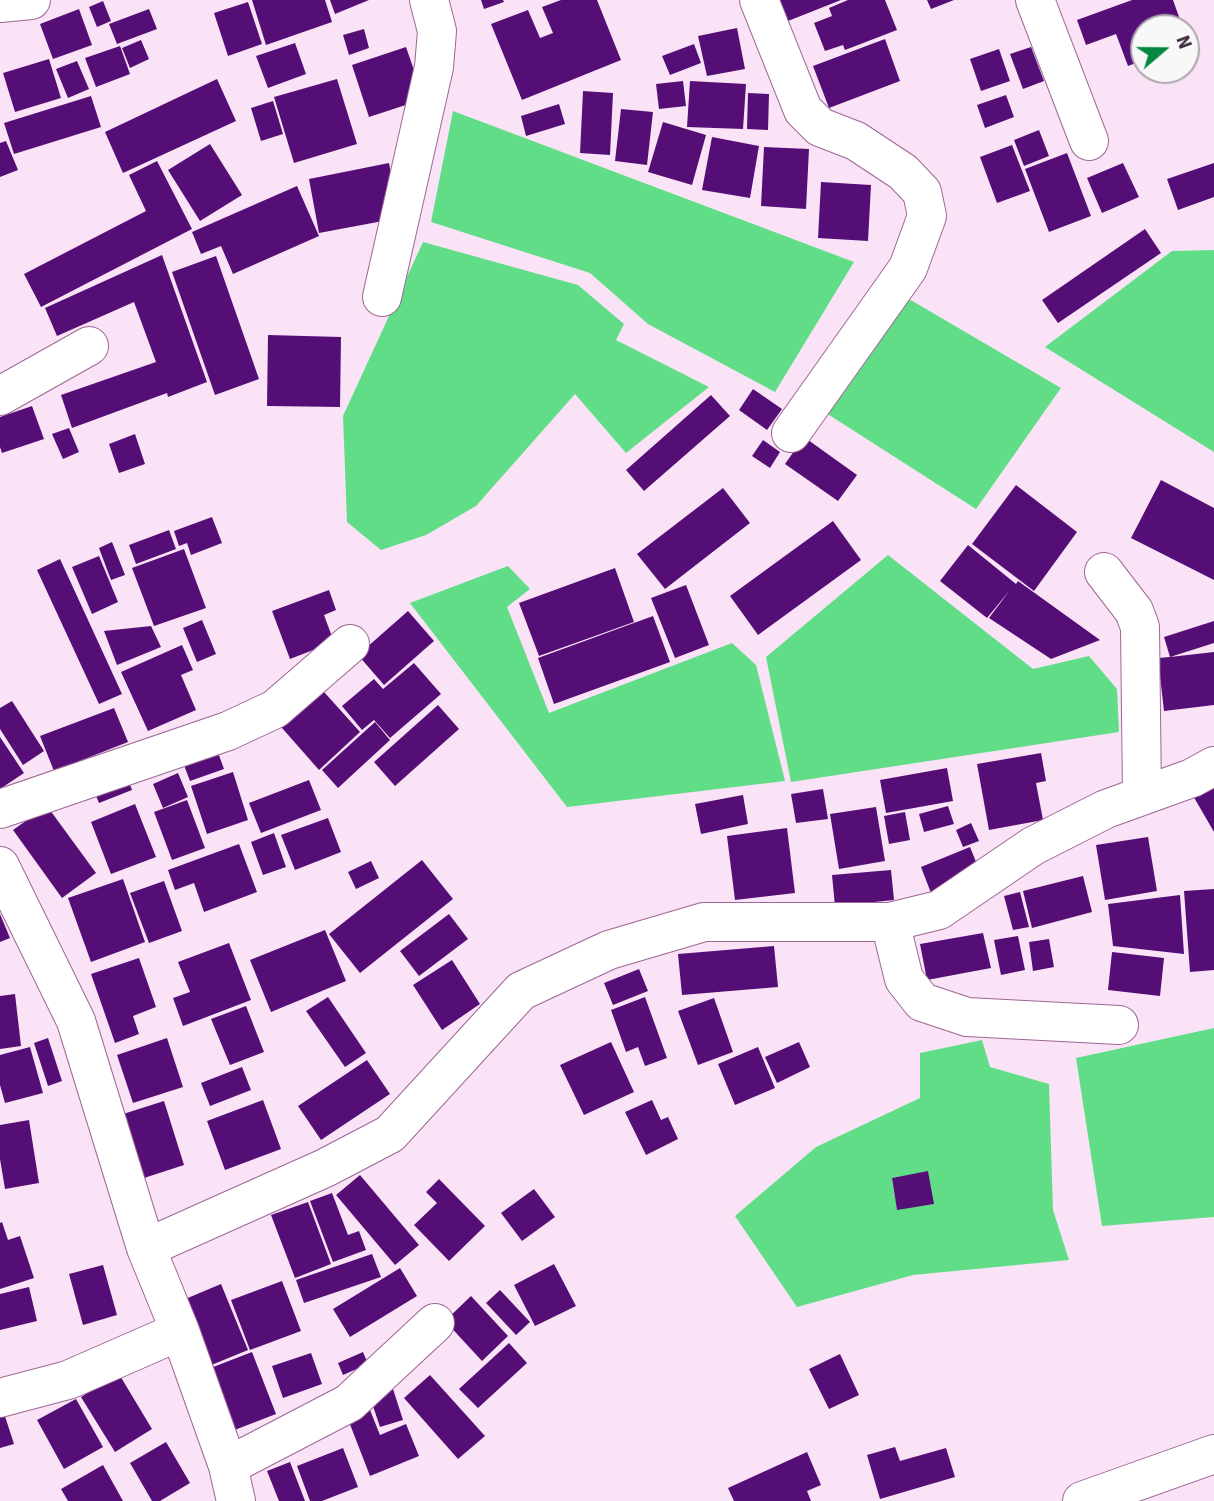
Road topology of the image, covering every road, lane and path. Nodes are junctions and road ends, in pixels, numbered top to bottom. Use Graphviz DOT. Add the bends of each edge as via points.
graph roads {
  1 [pos="31,0"];
  2 [pos="429,0"];
  3 [pos="759,0"];
  4 [pos="1034,0"];
  5 [pos="0,3"];
  6 [pos="1089,141"];
  7 [pos="382,297"];
  8 [pos="89,346"];
  9 [pos="0,396"];
  10 [pos="791,433"];
  11 [pos="1104,572"];
  12 [pos="350,644"];
  13 [pos="1214,766"];
  14 [pos="1142,796"];
  15 [pos="0,808"];
  16 [pos="0,866"];
  17 [pos="890,922"];
  18 [pos="1119,1025"];
  19 [pos="146,1248"];
  20 [pos="435,1323"];
  21 [pos="180,1331"];
  22 [pos="0,1398"];
  23 [pos="1214,1454"];
  24 [pos="232,1484"];
  25 [pos="1082,1501"];
  1 -- 5 [label="street"];
  2 -- 7 [label="street" via="437,31 434,67"];
  3 -- 10 [label="street" via="803,110 820,127 856,142 903,172 922,192 927,216 908,268"];
  4 -- 6 [label="street"];
  8 -- 9 [label="street"];
  11 -- 14 [label="street" via="1135,611 1140,627"];
  12 -- 15 [label="street" via="275,709 228,731"];
  13 -- 14 [label="street"];
  14 -- 17 [label="street" via="1033,846 939,910"];
  16 -- 19 [label="street" via="76,1021"];
  17 -- 18 [label="street" via="904,979 922,1002 967,1017"];
  17 -- 19 [label="street" via="704,922 609,950 521,991 390,1134"];
  19 -- 21 [label="street"];
  20 -- 24 [label="street" via="349,1403"];
  21 -- 22 [label="street" via="68,1380"];
  21 -- 24 [label="street"];
  23 -- 25 [label="street"];
}
